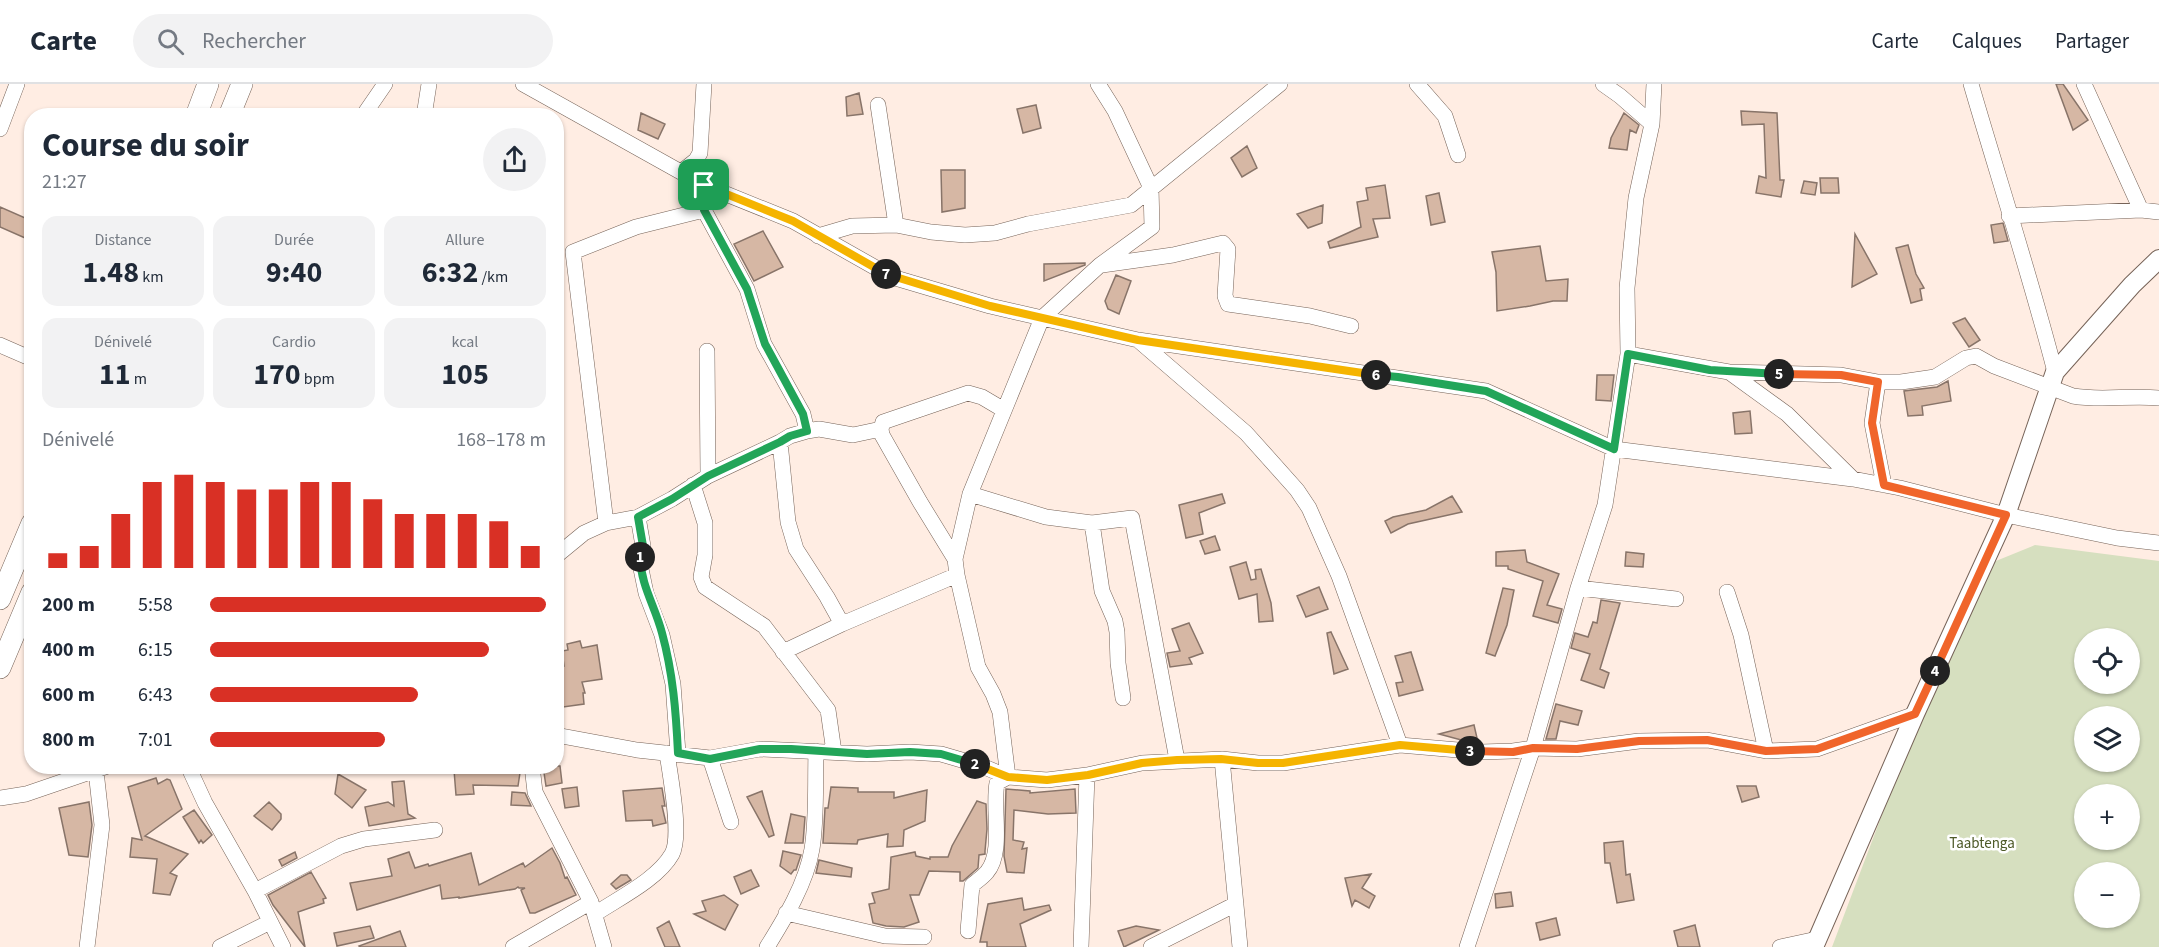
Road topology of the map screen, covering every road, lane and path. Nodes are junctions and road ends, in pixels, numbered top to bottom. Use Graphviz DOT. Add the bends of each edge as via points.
graph roads {
  1 [pos="17,84"];
  2 [pos="208,84"];
  3 [pos="242,84"];
  4 [pos="385,84"];
  5 [pos="429,84"];
  6 [pos="523,84"];
  7 [pos="704,84"];
  8 [pos="1098,84"];
  9 [pos="1280,84"];
  10 [pos="1417,84"];
  11 [pos="1603,84"];
  12 [pos="1654,84"];
  13 [pos="1971,84"];
  14 [pos="2084,84"];
  15 [pos="5,99"];
  16 [pos="878,105"];
  17 [pos="199,108"];
  18 [pos="232,108"];
  19 [pos="368,108"];
  20 [pos="425,108"];
  21 [pos="1652,124"];
  22 [pos="0,129"];
  23 [pos="1458,155"];
  24 [pos="681,172"];
  25 [pos="704,185"];
  26 [pos="1151,188"];
  27 [pos="704,210"];
  28 [pos="2141,210"];
  29 [pos="2159,212"];
  30 [pos="2009,216"];
  31 [pos="896,225"];
  32 [pos="818,236"];
  33 [pos="2159,259"];
  34 [pos="1100,265"];
  35 [pos="1042,318"];
  36 [pos="1351,326"];
  37 [pos="1138,340"];
  38 [pos="0,345"];
  39 [pos="707,351"];
  40 [pos="1628,354"];
  41 [pos="24,356"];
  42 [pos="1729,372"];
  43 [pos="2053,379"];
  44 [pos="1878,382"];
  45 [pos="2159,398"];
  46 [pos="1004,410"];
  47 [pos="881,429"];
  48 [pos="807,431"];
  49 [pos="780,442"];
  50 [pos="1614,449"];
  51 [pos="708,476"];
  52 [pos="1852,479"];
  53 [pos="693,485"];
  54 [pos="1884,485"];
  55 [pos="970,494"];
  56 [pos="2006,515"];
  57 [pos="638,517"];
  58 [pos="606,523"];
  59 [pos="1092,523"];
  60 [pos="24,542"];
  61 [pos="2159,543"];
  62 [pos="564,549"];
  63 [pos="955,559"];
  64 [pos="957,576"];
  65 [pos="1578,588"];
  66 [pos="1727,592"];
  67 [pos="0,599"];
  68 [pos="1676,599"];
  69 [pos="24,611"];
  70 [pos="842,624"];
  71 [pos="783,652"];
  72 [pos="0,668"];
  73 [pos="1123,698"];
  74 [pos="1915,714"];
  75 [pos="564,736"];
  76 [pos="1400,745"];
  77 [pos="1533,748"];
  78 [pos="816,751"];
  79 [pos="1766,751"];
  80 [pos="834,752"];
  81 [pos="672,753"];
  82 [pos="710,759"];
  83 [pos="1221,759"];
  84 [pos="1177,760"];
  85 [pos="87,774"];
  86 [pos="102,774"];
  87 [pos="192,774"];
  88 [pos="533,774"];
  89 [pos="1088,775"];
  90 [pos="1008,777"];
  91 [pos="0,798"];
  92 [pos="731,822"];
  93 [pos="435,830"];
  94 [pos="255,891"];
  95 [pos="1236,904"];
  96 [pos="593,908"];
  97 [pos="786,913"];
  98 [pos="270,922"];
  99 [pos="968,931"];
  100 [pos="924,937"];
  101 [pos="1816,943"];
  102 [pos="87,947"];
  103 [pos="220,947"];
  104 [pos="283,947"];
  105 [pos="513,947"];
  106 [pos="604,947"];
  107 [pos="767,947"];
  108 [pos="1081,947"];
  109 [pos="1151,947"];
  110 [pos="1240,947"];
  111 [pos="1467,947"];
  112 [pos="1780,947"];
  1 -- 15 [label="street"];
  2 -- 17 [label="main road"];
  3 -- 18 [label="main road"];
  4 -- 19 [label="street"];
  5 -- 20 [label="street"];
  6 -- 24 [label="street"];
  7 -- 24 [label="street" via="700,153"];
  8 -- 26 [label="street"];
  9 -- 26 [label="street"];
  10 -- 23 [label="street" via="1445,116"];
  11 -- 21 [label="street"];
  12 -- 21 [label="street"];
  13 -- 30 [label="street"];
  14 -- 28 [label="street"];
  15 -- 22 [label="street"];
  16 -- 31 [label="street"];
  21 -- 40 [label="street" via="1636,198 1627,288"];
  24 -- 25 [label="street"];
  25 -- 27 [label="street"];
  25 -- 32 [label="street" via="793,221"];
  26 -- 31 [label="street" via="1131,205 995,233 965,235"];
  26 -- 34 [label="street" via="1152,227"];
  27 -- 48 [label="street" via="747,289 765,344 803,414"];
  27 -- 58 [label="street" via="636,227 573,252"];
  28 -- 29 [label="street"];
  28 -- 30 [label="street"];
  30 -- 43 [label="street" via="2041,317"];
  31 -- 32 [label="street" via="852,226"];
  32 -- 35 [label="street" via="892,277"];
  33 -- 43 [label="street" via="2132,285"];
  34 -- 35 [label="street"];
  34 -- 36 [label="street" via="1173,255 1223,243 1228,249 1228,304"];
  35 -- 37 [label="street"];
  35 -- 46 [label="street"];
  37 -- 50 [label="street" via="1486,391"];
  37 -- 76 [label="street" via="1246,433 1310,508"];
  38 -- 41 [label="street"];
  39 -- 51 [label="street"];
  40 -- 42 [label="street"];
  40 -- 50 [label="street"];
  42 -- 44 [label="street" via="1841,375"];
  42 -- 52 [label="street" via="1787,414"];
  43 -- 44 [label="street" via="1994,366 1976,356 1935,377"];
  43 -- 45 [label="street" via="2073,396"];
  43 -- 56 [label="street"];
  44 -- 54 [label="street" via="1872,423"];
  46 -- 47 [label="street" via="968,393 883,422"];
  46 -- 55 [label="street"];
  47 -- 48 [label="street" via="853,435 819,429"];
  47 -- 63 [label="street"];
  48 -- 49 [label="street"];
  49 -- 51 [label="street"];
  49 -- 70 [label="street" via="788,522 796,549"];
  50 -- 52 [label="street"];
  50 -- 65 [label="street" via="1605,505"];
  51 -- 53 [label="street"];
  52 -- 54 [label="street"];
  53 -- 57 [label="street"];
  53 -- 71 [label="street" via="705,523 701,577 705,587 764,626"];
  54 -- 56 [label="street"];
  55 -- 59 [label="street" via="1046,517"];
  55 -- 63 [label="street"];
  56 -- 61 [label="street"];
  56 -- 74 [label="street"];
  57 -- 58 [label="street"];
  57 -- 81 [label="street" via="646,593 662,635 673,684"];
  58 -- 62 [label="street" via="584,533"];
  59 -- 73 [label="street" via="1102,591 1118,632"];
  59 -- 84 [label="street" via="1132,518"];
  60 -- 67 [label="main road"];
  63 -- 64 [label="street"];
  64 -- 70 [label="street"];
  64 -- 90 [label="street" via="978,667 1000,712"];
  65 -- 68 [label="street"];
  65 -- 77 [label="street"];
  66 -- 79 [label="street" via="1741,635"];
  69 -- 72 [label="main road"];
  70 -- 71 [label="street"];
  71 -- 80 [label="street" via="828,710"];
  74 -- 79 [label="street" via="1817,749"];
  74 -- 101 [label="street"];
  75 -- 81 [label="street"];
  76 -- 77 [label="street" via="1481,752"];
  76 -- 83 [label="street" via="1283,763"];
  77 -- 79 [label="street" via="1577,749 1639,741 1707,740"];
  77 -- 111 [label="street"];
  78 -- 80 [label="street"];
  78 -- 82 [label="street" via="760,749"];
  78 -- 97 [label="street" via="812,849 806,873"];
  80 -- 90 [label="street" via="941,754"];
  81 -- 82 [label="street"];
  81 -- 96 [label="street" via="676,824 673,853 660,871"];
  82 -- 92 [label="street"];
  83 -- 84 [label="street"];
  83 -- 95 [label="street"];
  84 -- 89 [label="street"];
  85 -- 91 [label="street" via="26,794"];
  86 -- 102 [label="street" via="102,825"];
  87 -- 94 [label="street"];
  88 -- 96 [label="street" via="535,792"];
  89 -- 90 [label="street" via="1047,780"];
  89 -- 108 [label="street"];
  90 -- 99 [label="street" via="997,783 995,853 988,871 972,885"];
  93 -- 94 [label="street" via="364,839 341,846"];
  94 -- 98 [label="street"];
  95 -- 109 [label="street"];
  95 -- 110 [label="street"];
  96 -- 105 [label="street"];
  96 -- 106 [label="street"];
  97 -- 100 [label="street" via="885,936"];
  97 -- 107 [label="street"];
  98 -- 103 [label="street"];
  98 -- 104 [label="street"];
  101 -- 112 [label="street"];
}
